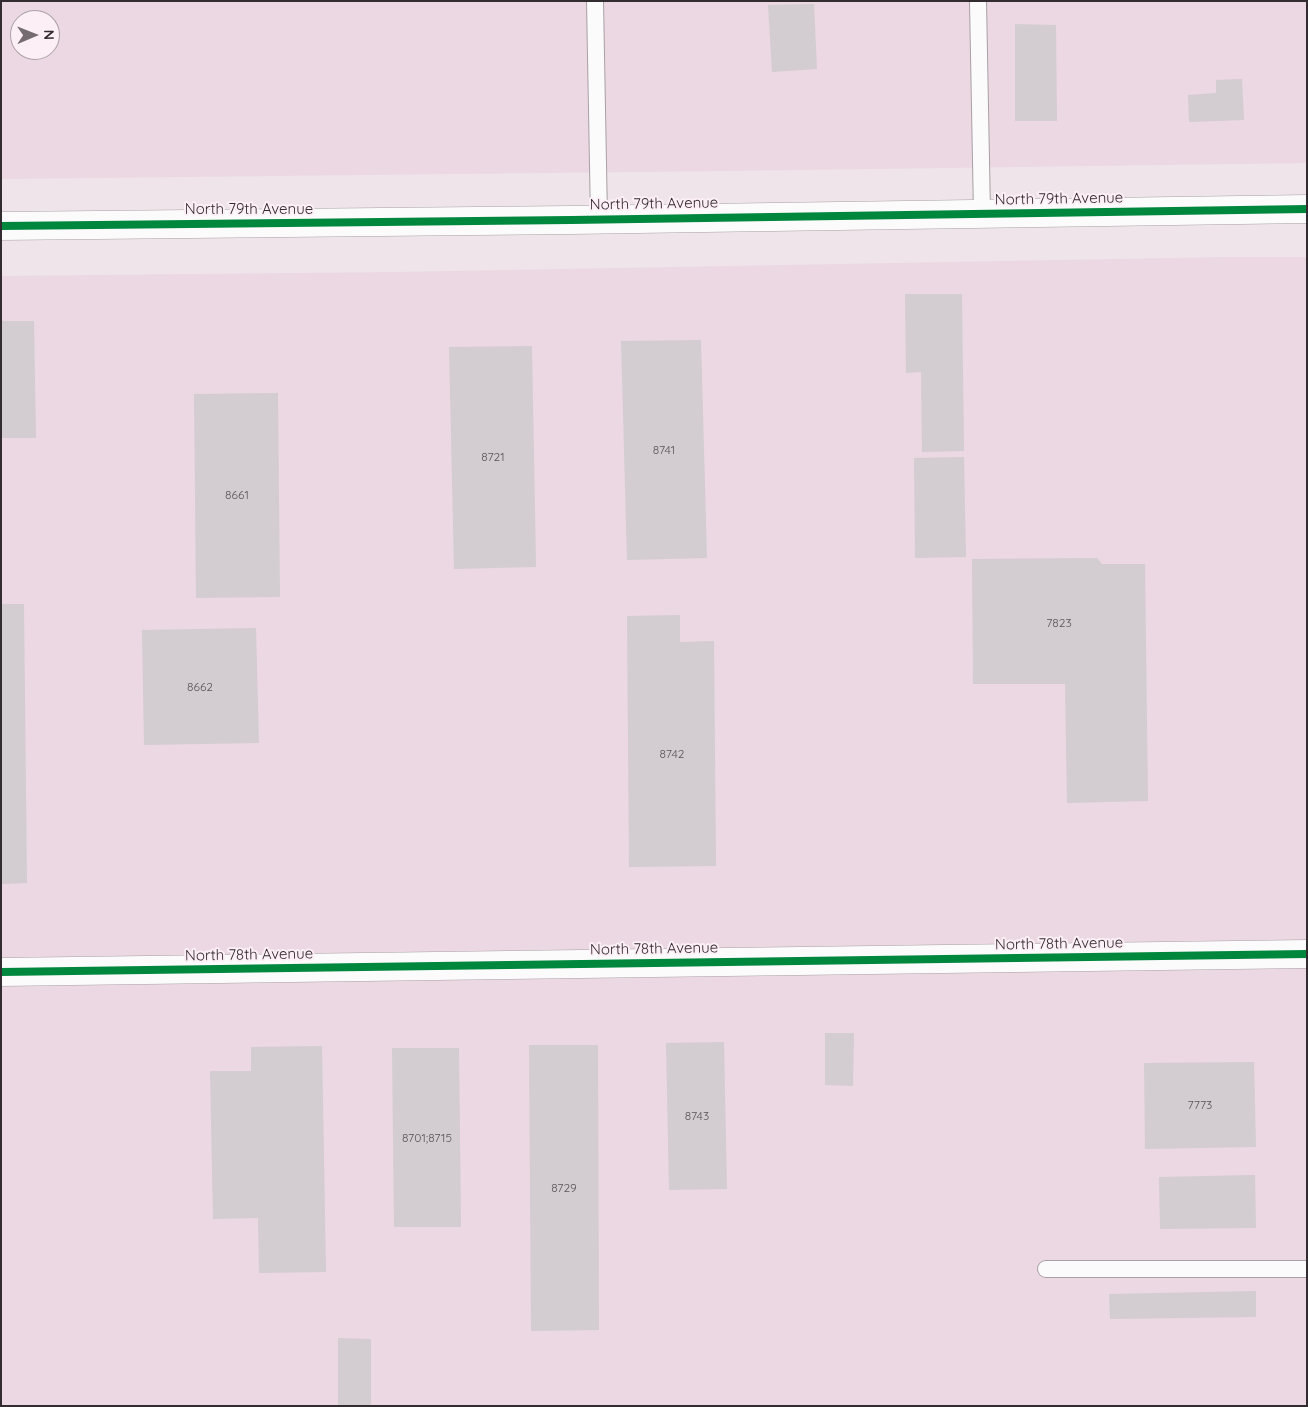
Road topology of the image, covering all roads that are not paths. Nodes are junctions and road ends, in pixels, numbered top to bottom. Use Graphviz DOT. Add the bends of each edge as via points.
graph roads {
  1 [pos="596,1"];
  2 [pos="978,1"];
  3 [pos="1307,209"];
  4 [pos="982,214"];
  5 [pos="599,218"];
  6 [pos="1,226"];
  7 [pos="1307,954"];
  8 [pos="1,972"];
  9 [pos="1046,1269"];
  10 [pos="1307,1269"];
  1 -- 5 [label="lane"];
  2 -- 4 [label="lane"];
  3 -- 4 [label="street, North 79th Avenue"];
  4 -- 5 [label="street, North 79th Avenue"];
  5 -- 6 [label="street, North 79th Avenue"];
  7 -- 8 [label="street, North 78th Avenue"];
  9 -- 10 [label="lane"];
}
